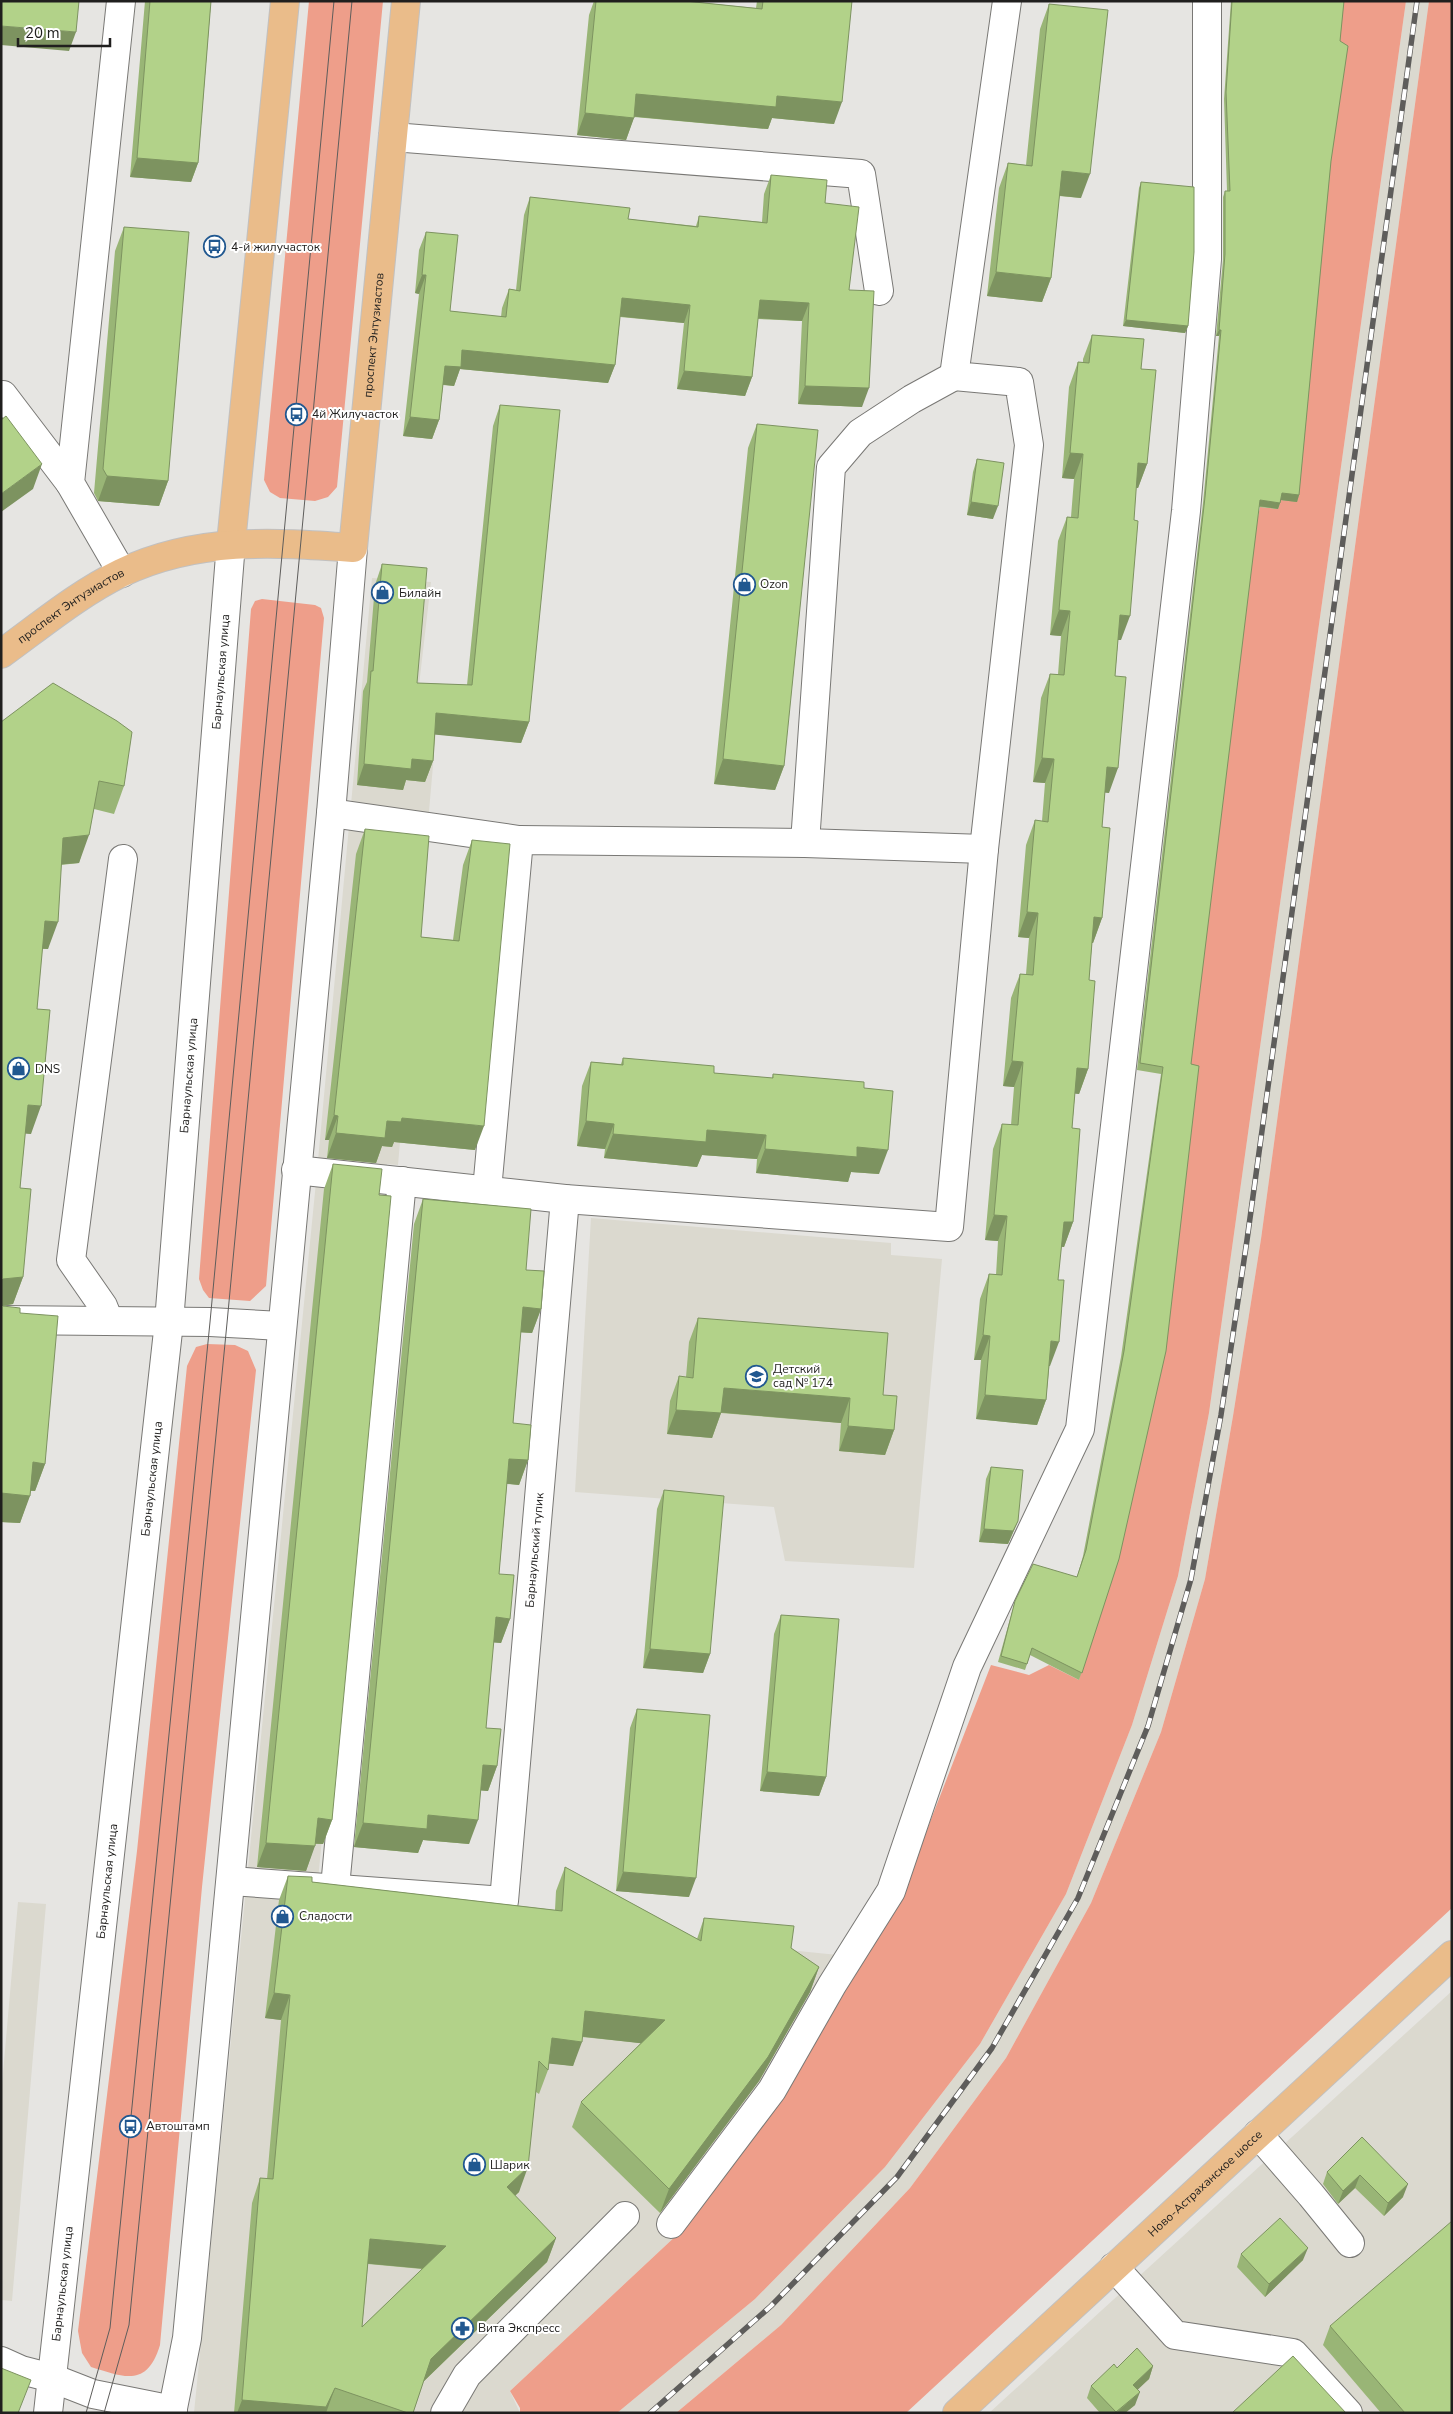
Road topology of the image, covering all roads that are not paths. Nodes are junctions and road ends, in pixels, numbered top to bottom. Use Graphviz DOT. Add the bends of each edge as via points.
graph roads {
  1 [pos="121,1"];
  2 [pos="285,1"];
  3 [pos="406,1"];
  4 [pos="1007,1"];
  5 [pos="1207,1"];
  6 [pos="393,136"];
  7 [pos="879,291"];
  8 [pos="954,376"];
  9 [pos="1,397"];
  10 [pos="70,482"];
  11 [pos="231,543"];
  12 [pos="353,548"];
  13 [pos="122,573"];
  14 [pos="1,654"];
  15 [pos="331,813"];
  16 [pos="519,840"];
  17 [pos="805,843"];
  18 [pos="984,849"];
  19 [pos="123,859"];
  20 [pos="296,1170"];
  21 [pos="402,1181"];
  22 [pos="486,1190"];
  23 [pos="565,1199"];
  24 [pos="1,1320"];
  25 [pos="109,1321"];
  26 [pos="169,1322"];
  27 [pos="281,1326"];
  28 [pos="231,1881"];
  29 [pos="334,1887"];
  30 [pos="1452,1955"];
  31 [pos="1258,2134"];
  32 [pos="625,2216"];
  33 [pos="671,2224"];
  34 [pos="1350,2243"];
  35 [pos="1114,2267"];
  36 [pos="1,2361"];
  37 [pos="52,2378"];
  38 [pos="173,2411"];
  39 [pos="48,2413"];
  40 [pos="445,2413"];
  41 [pos="957,2413"];
  42 [pos="1348,2413"];
  1 -- 10 [label="street"];
  2 -- 11 [label="main road"];
  3 -- 6 [label="main road, проспект Энтузиастов"];
  4 -- 8 [label="street"];
  5 -- 33 [label="street" via="1207,259 1186,501 1080,1429 967,1667 891,1891 772,2090"];
  6 -- 7 [label="street" via="861,174"];
  6 -- 12 [label="main road, проспект Энтузиастов"];
  8 -- 17 [label="street" via="860,433 832,467"];
  8 -- 18 [label="street" via="1019,382 1029,445"];
  9 -- 10 [label="street" via="3,395"];
  10 -- 13 [label="street"];
  11 -- 12 [label="main road, проспект Энтузиастов" via="284,542"];
  11 -- 13 [label="main road, проспект Энтузиастов" via="174,555"];
  11 -- 26 [label="street, Барнаульская улица"];
  12 -- 15 [label="street"];
  13 -- 14 [label="main road, проспект Энтузиастов"];
  15 -- 16 [label="street"];
  15 -- 20 [label="street"];
  16 -- 17 [label="street"];
  16 -- 22 [label="street"];
  17 -- 18 [label="street"];
  18 -- 23 [label="street" via="949,1226"];
  19 -- 25 [label="street" via="71,1260 103,1306"];
  20 -- 21 [label="street"];
  20 -- 27 [label="street"];
  21 -- 22 [label="street"];
  21 -- 29 [label="street"];
  22 -- 23 [label="street"];
  23 -- 29 [label="street, Барнаульский тупик" via="504,1901"];
  24 -- 25 [label="street"];
  25 -- 26 [label="street"];
  26 -- 27 [label="street"];
  26 -- 37 [label="street, Барнаульская улица"];
  27 -- 28 [label="street"];
  28 -- 29 [label="street"];
  28 -- 38 [label="street" via="187,2338"];
  30 -- 31 [label="main road, Ново-Астраханское шоссе"];
  31 -- 34 [label="street"];
  31 -- 35 [label="main road, Ново-Астраханское шоссе"];
  32 -- 40 [label="street" via="467,2375"];
  35 -- 41 [label="main road, Ново-Астраханское шоссе"];
  35 -- 42 [label="street" via="1175,2335 1293,2352"];
  36 -- 37 [label="street"];
  37 -- 38 [label="street" via="92,2394"];
  37 -- 39 [label="street, Барнаульская улица"];
}
